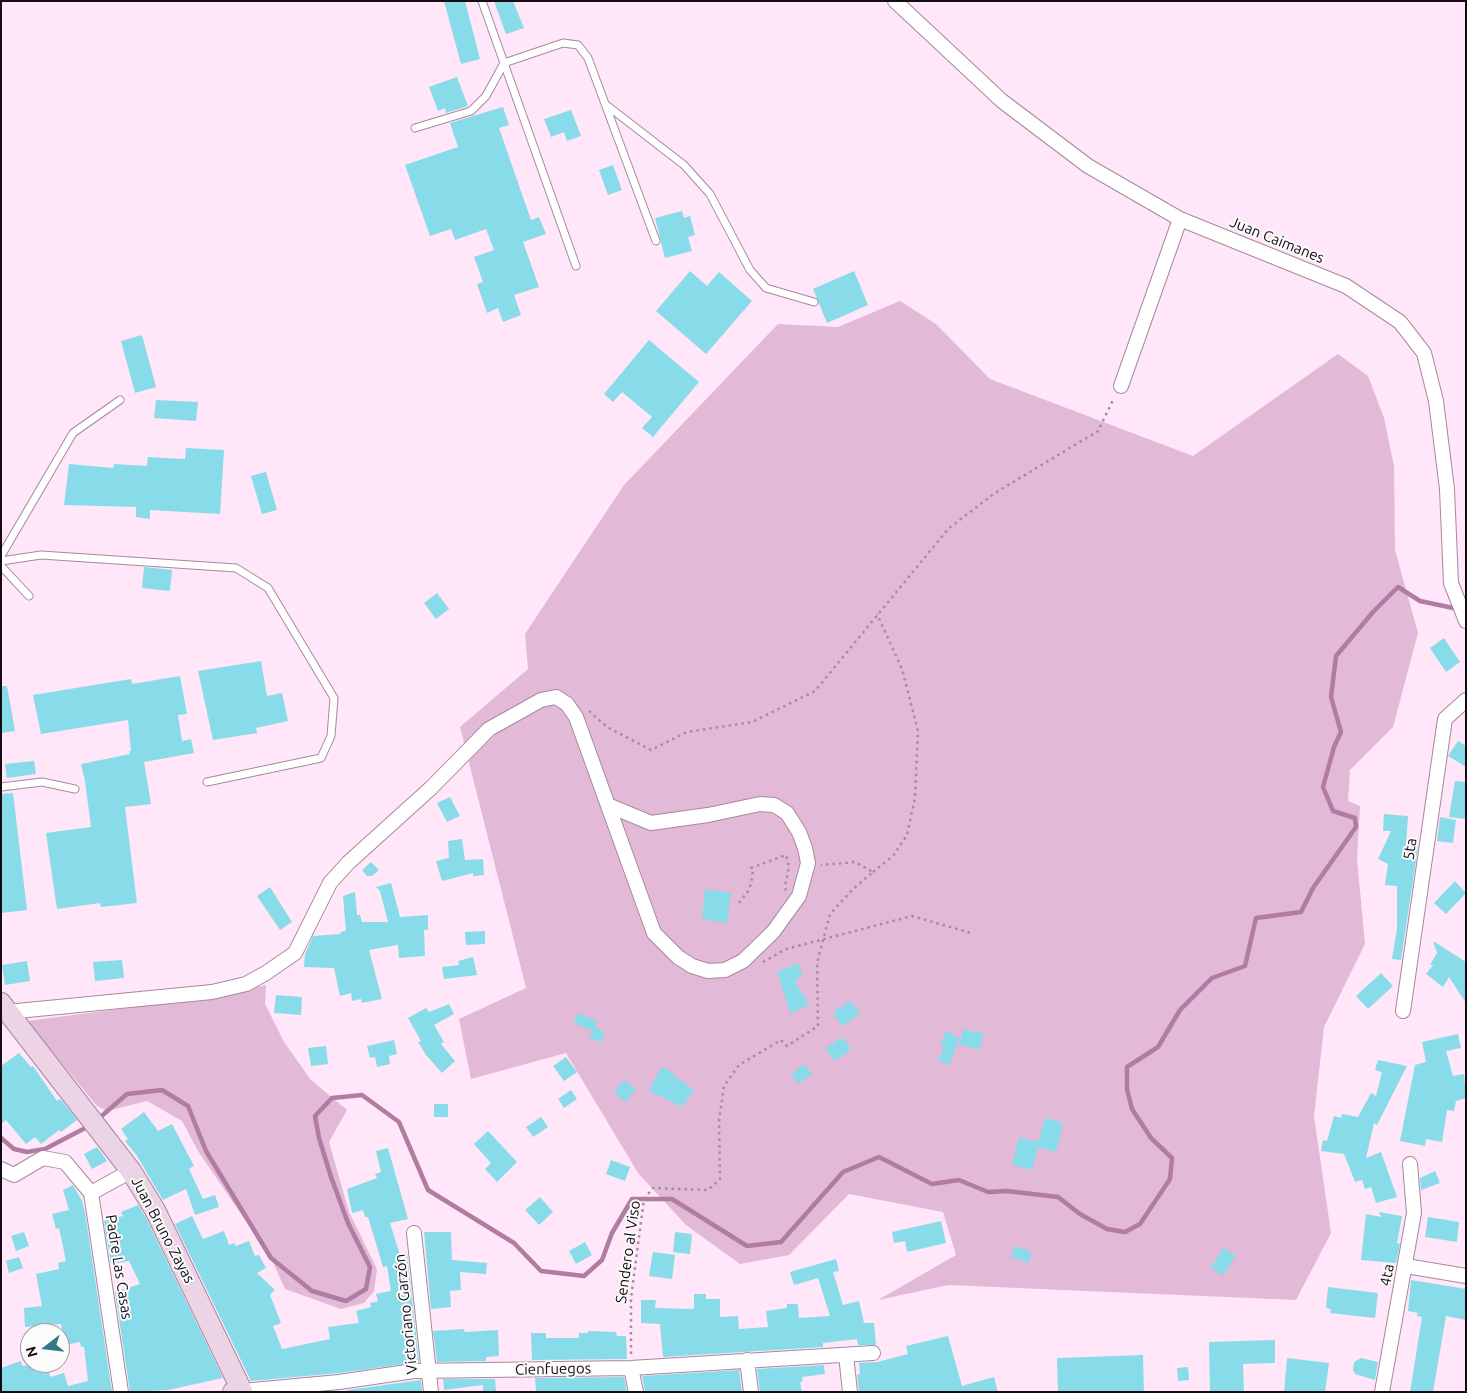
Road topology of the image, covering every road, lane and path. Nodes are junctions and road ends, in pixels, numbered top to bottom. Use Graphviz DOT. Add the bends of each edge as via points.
graph roads {
  1 [pos="482,1"];
  2 [pos="895,1"];
  3 [pos="504,63"];
  4 [pos="605,104"];
  5 [pos="415,128"];
  6 [pos="1180,219"];
  7 [pos="656,241"];
  8 [pos="576,266"];
  9 [pos="814,302"];
  10 [pos="1121,386"];
  11 [pos="120,400"];
  12 [pos="1,556"];
  13 [pos="1,562"];
  14 [pos="1,566"];
  15 [pos="29,596"];
  16 [pos="877,614"];
  17 [pos="1466,621"];
  18 [pos="1466,700"];
  19 [pos="585,708"];
  20 [pos="207,782"];
  21 [pos="1,787"];
  22 [pos="76,789"];
  23 [pos="610,806"];
  24 [pos="808,863"];
  25 [pos="873,872"];
  26 [pos="795,901"];
  27 [pos="739,903"];
  28 [pos="971,933"];
  29 [pos="823,939"];
  30 [pos="760,964"];
  31 [pos="4,1008"];
  32 [pos="1403,1011"];
  33 [pos="1410,1164"];
  34 [pos="1,1169"];
  35 [pos="131,1170"];
  36 [pos="91,1193"];
  37 [pos="414,1234"];
  38 [pos="1406,1266"];
  39 [pos="1466,1276"];
  40 [pos="873,1353"];
  41 [pos="846,1355"];
  42 [pos="747,1360"];
  43 [pos="631,1368"];
  44 [pos="427,1371"];
  45 [pos="340,1387"];
  46 [pos="238,1391"];
  47 [pos="121,1392"];
  48 [pos="431,1392"];
  49 [pos="636,1392"];
  50 [pos="751,1392"];
  51 [pos="850,1392"];
  52 [pos="1382,1392"];
  1 -- 3 [label="lane"];
  2 -- 6 [label="street, Juan Caimanes" via="1002,101 1088,166"];
  3 -- 4 [label="lane" via="563,43 578,45 588,58"];
  3 -- 5 [label="lane" via="486,96 471,111"];
  3 -- 8 [label="lane"];
  4 -- 7 [label="lane"];
  4 -- 9 [label="lane" via="684,165 710,194 750,270 766,288"];
  6 -- 10 [label="street"];
  6 -- 17 [label="street, Juan Caimanes" via="1346,286 1400,322 1413,337 1424,353 1436,401 1447,489 1451,583"];
  10 -- 16 [label="path" via="1098,431 1011,483 948,528"];
  11 -- 12 [label="lane" via="73,433"];
  13 -- 20 [label="lane" via="41,554 236,568 268,588 334,698 331,736 321,758"];
  14 -- 15 [label="lane"];
  16 -- 19 [label="path" via="815,691 752,722 687,732 651,750 607,727"];
  16 -- 25 [label="path, Sendero al Viso" via="902,669 918,731 915,798 907,835 893,856"];
  18 -- 32 [label="street, 5ta" via="1445,719"];
  21 -- 22 [label="lane" via="42,782"];
  23 -- 24 [label="street" via="651,823 760,804 774,805 787,813 799,832"];
  23 -- 26 [label="street" via="654,933 692,966 708,972 725,970 743,961 773,932"];
  23 -- 31 [label="street" via="576,717 567,704 556,697 541,700 489,728 430,788 348,862 330,883 295,953 266,973 246,984 212,992"];
  24 -- 25 [label="path" via="855,862"];
  24 -- 26 [label="street"];
  25 -- 29 [label="path, Sendero al Viso" via="830,914"];
  26 -- 27 [label="path" via="787,894 785,886 789,867 786,855 751,868 753,875 749,890"];
  28 -- 29 [label="path" via="912,916"];
  29 -- 30 [label="path" via="786,949"];
  29 -- 43 [label="path, Sendero al Viso" via="817,963 818,1026 787,1046 781,1040 739,1065 724,1086 719,1121 720,1179 708,1190 652,1188 644,1199 631,1298"];
  31 -- 35 [label="street, Juan Bruno Zayas"];
  33 -- 38 [label="street, 4ta" via="1414,1213"];
  34 -- 36 [label="street" via="14,1175 43,1158 65,1162"];
  35 -- 36 [label="street"];
  35 -- 46 [label="street, Juan Bruno Zayas" via="185,1270"];
  36 -- 47 [label="street, Padre Las Casas"];
  37 -- 44 [label="street, Victoriano Garzón"];
  38 -- 39 [label="street"];
  38 -- 52 [label="street, 4ta"];
  40 -- 41 [label="street, Cienfuegos"];
  41 -- 42 [label="street, Cienfuegos"];
  41 -- 51 [label="street"];
  42 -- 43 [label="street, Cienfuegos"];
  42 -- 50 [label="street"];
  43 -- 44 [label="street, Cienfuegos"];
  43 -- 49 [label="street"];
  44 -- 45 [label="street, Cienfuegos"];
  44 -- 48 [label="street, Victoriano Garzón"];
  45 -- 46 [label="street, Cienfuegos"];
}
